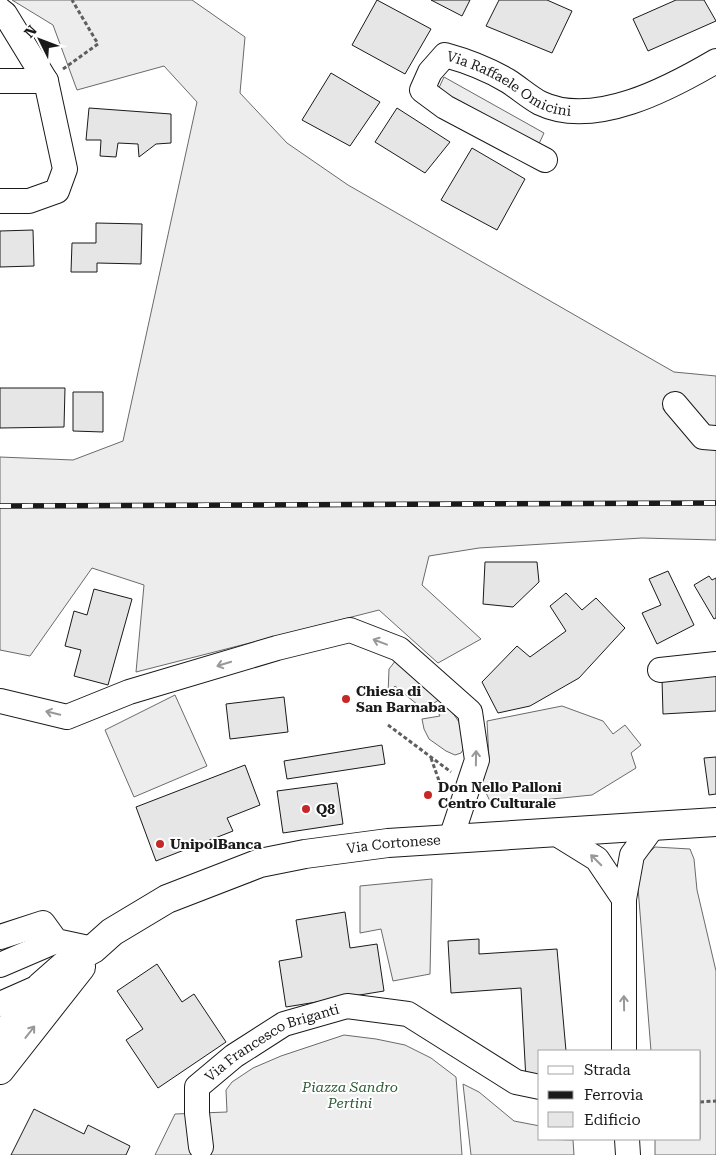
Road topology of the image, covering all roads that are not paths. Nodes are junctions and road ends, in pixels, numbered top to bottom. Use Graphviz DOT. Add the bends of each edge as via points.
graph roads {
  1 [pos="0,10"];
  2 [pos="716,61"];
  3 [pos="0,81"];
  4 [pos="46,81"];
  5 [pos="545,160"];
  6 [pos="0,201"];
  7 [pos="675,404"];
  8 [pos="716,438"];
  9 [pos="716,664"];
  10 [pos="660,670"];
  11 [pos="0,700"];
  12 [pos="716,822"];
  13 [pos="652,828"];
  14 [pos="555,833"];
  15 [pos="452,838"];
  16 [pos="624,900"];
  17 [pos="0,937"];
  18 [pos="56,941"];
  19 [pos="93,949"];
  20 [pos="0,965"];
  21 [pos="41,986"];
  22 [pos="0,1004"];
  23 [pos="0,1042"];
  24 [pos="624,1050"];
  25 [pos="0,1070"];
  26 [pos="538,1087"];
  27 [pos="627,1140"];
  28 [pos="201,1147"];
  29 [pos="628,1155"];
  1 -- 4 [label="street"];
  2 -- 5 [label="street, Via Raffaele Omicini" via="682,81 611,108 571,112 541,103 468,61 444,56 430,72 422,90 444,107"];
  3 -- 4 [label="street"];
  4 -- 6 [label="street" via="65,170 57,191 29,201"];
  7 -- 8 [label="street" via="703,437"];
  9 -- 10 [label="street"];
  15 -- 11 [label="street, one-way" via="477,760 470,712 399,649 350,630 129,692 67,716"];
  12 -- 13 [label="main road, Via Cortonese"];
  13 -- 14 [label="main road, Via Cortonese"];
  13 -- 16 [label="street" via="632,855"];
  14 -- 15 [label="main road, Via Cortonese"];
  16 -- 14 [label="street, one-way" via="597,859"];
  15 -- 19 [label="main road, Via Cortonese" via="370,845 260,863 167,899 112,932"];
  24 -- 16 [label="street, one-way"];
  17 -- 18 [label="street" via="43,923"];
  18 -- 19 [label="street"];
  18 -- 20 [label="street"];
  19 -- 21 [label="main road, Via Cortonese" via="66,964"];
  25 -- 19 [label="main road, Via Cortonese, one-way"];
  21 -- 22 [label="street"];
  21 -- 23 [label="main road, Via Cortonese"];
  26 -- 28 [label="street, Via Francesco Briganti" via="516,1082 408,1014 347,1006 284,1024 234,1056 197,1087"];
  27 -- 29 [label="street"];
}
